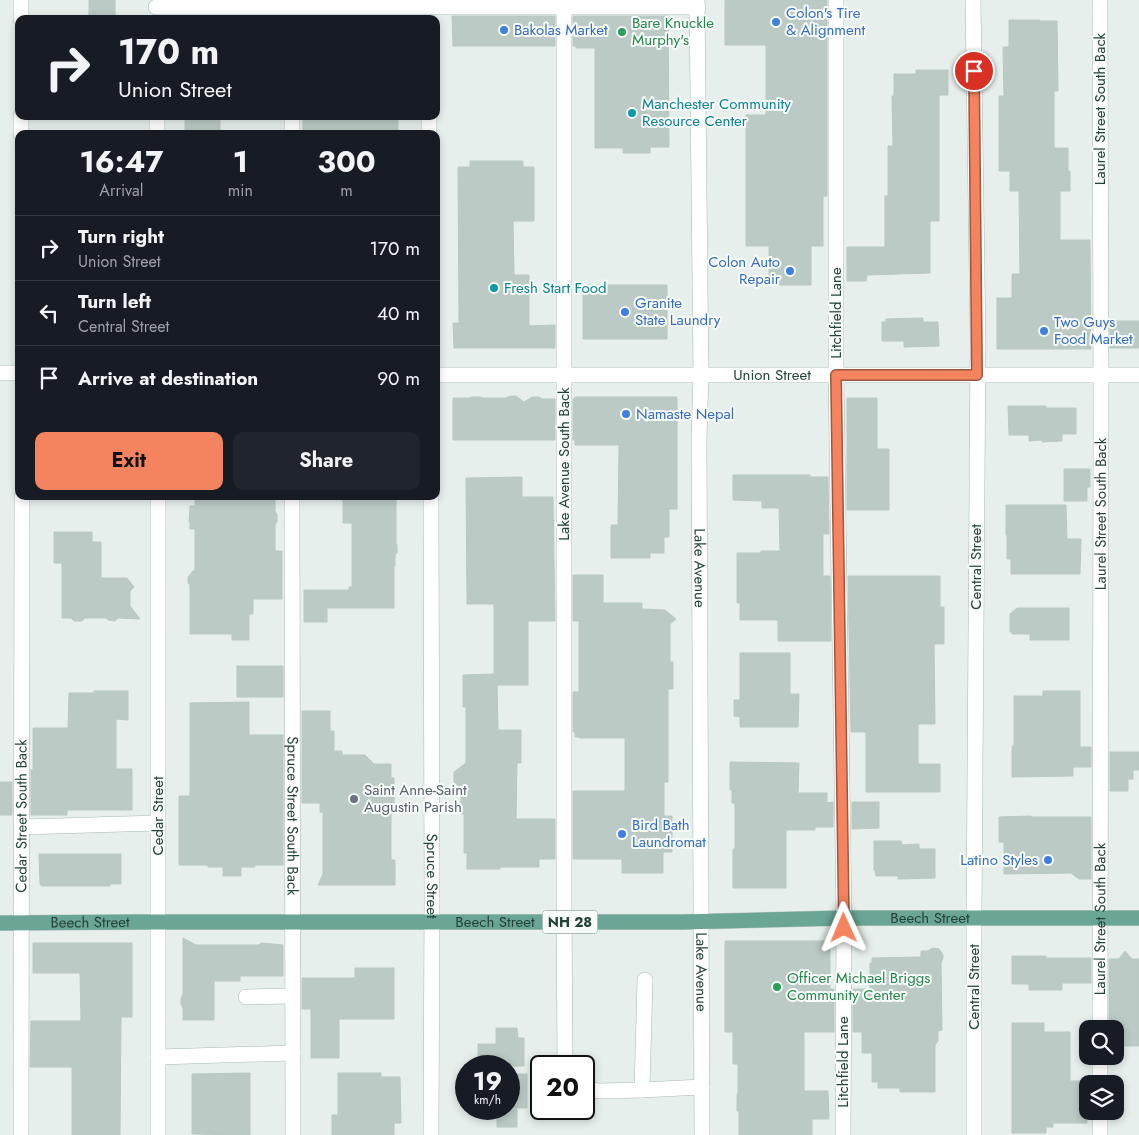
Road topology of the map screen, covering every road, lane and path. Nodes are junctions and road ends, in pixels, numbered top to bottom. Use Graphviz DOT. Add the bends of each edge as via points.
graph roads {
  1 [pos="20,0"];
  2 [pos="836,0"];
  3 [pos="973,0"];
  4 [pos="1100,0"];
  5 [pos="213,3"];
  6 [pos="698,3"];
  7 [pos="564,7"];
  8 [pos="156,9"];
  9 [pos="428,9"];
  10 [pos="292,13"];
  11 [pos="21,15"];
  12 [pos="0,373"];
  13 [pos="15,373"];
  14 [pos="440,375"];
  15 [pos="564,375"];
  16 [pos="701,375"];
  17 [pos="836,375"];
  18 [pos="977,375"];
  19 [pos="1101,375"];
  20 [pos="1139,375"];
  21 [pos="22,500"];
  22 [pos="158,500"];
  23 [pos="292,500"];
  24 [pos="431,500"];
  25 [pos="158,823"];
  26 [pos="22,827"];
  27 [pos="844,918"];
  28 [pos="974,918"];
  29 [pos="1100,918"];
  30 [pos="1139,918"];
  31 [pos="701,921"];
  32 [pos="158,922"];
  33 [pos="293,922"];
  34 [pos="432,922"];
  35 [pos="564,922"];
  36 [pos="0,924"];
  37 [pos="21,924"];
  38 [pos="645,980"];
  39 [pos="292,996"];
  40 [pos="246,997"];
  41 [pos="1100,1020"];
  42 [pos="293,1053"];
  43 [pos="565,1055"];
  44 [pos="158,1057"];
  45 [pos="702,1087"];
  46 [pos="595,1090"];
  47 [pos="642,1090"];
  48 [pos="1100,1120"];
  49 [pos="21,1135"];
  50 [pos="158,1135"];
  51 [pos="293,1135"];
  52 [pos="431,1135"];
  53 [pos="702,1135"];
  54 [pos="843,1135"];
  55 [pos="974,1135"];
  56 [pos="1100,1135"];
  1 -- 11 [label="street"];
  2 -- 17 [label="street, Litchfield Lane"];
  3 -- 18 [label="street, Central Street"];
  4 -- 19 [label="street, Laurel Street South Back"];
  5 -- 8 [label="street"];
  5 -- 10 [label="street"];
  6 -- 7 [label="street"];
  6 -- 16 [label="street, Lake Avenue"];
  7 -- 9 [label="street"];
  7 -- 15 [label="street, Lake Avenue South Back"];
  9 -- 10 [label="street"];
  12 -- 13 [label="street"];
  14 -- 15 [label="street, Union Street"];
  15 -- 16 [label="street, Union Street"];
  15 -- 35 [label="street, Lake Avenue South Back"];
  16 -- 17 [label="street, Union Street"];
  16 -- 31 [label="street, Lake Avenue"];
  17 -- 18 [label="street, Union Street"];
  17 -- 27 [label="street, Litchfield Lane"];
  18 -- 19 [label="street, Union Street"];
  18 -- 28 [label="street, Central Street"];
  19 -- 20 [label="street, Union Street"];
  19 -- 29 [label="street, Laurel Street South Back"];
  21 -- 26 [label="street, Cedar Street South Back"];
  22 -- 25 [label="street, Cedar Street"];
  23 -- 33 [label="street, Spruce Street South Back"];
  24 -- 34 [label="street, Spruce Street"];
  25 -- 26 [label="street"];
  25 -- 32 [label="street, Cedar Street"];
  26 -- 37 [label="street, Cedar Street South Back"];
  27 -- 28 [label="main road, Beech Street / NH 28"];
  27 -- 31 [label="main road, Beech Street / NH 28"];
  27 -- 54 [label="street, Litchfield Lane"];
  28 -- 29 [label="main road, Beech Street / NH 28"];
  28 -- 55 [label="street, Central Street"];
  29 -- 30 [label="main road, Beech Street / NH 28"];
  29 -- 41 [label="street, Laurel Street South Back"];
  31 -- 35 [label="main road, Beech Street / NH 28"];
  31 -- 45 [label="street, Lake Avenue"];
  32 -- 33 [label="main road, Beech Street / NH 28"];
  32 -- 37 [label="main road, Beech Street / NH 28"];
  32 -- 44 [label="street, Cedar Street"];
  33 -- 34 [label="main road, Beech Street / NH 28"];
  33 -- 39 [label="street, Spruce Street South Back"];
  34 -- 35 [label="main road, Beech Street / NH 28"];
  34 -- 52 [label="street, Spruce Street"];
  35 -- 43 [label="street, Lake Avenue South Back"];
  36 -- 37 [label="main road, Beech Street / NH 28"];
  37 -- 49 [label="street, Cedar Street South Back"];
  38 -- 47 [label="street"];
  39 -- 40 [label="street"];
  39 -- 42 [label="street, Spruce Street South Back"];
  42 -- 44 [label="street"];
  42 -- 51 [label="street, Spruce Street South Back"];
  44 -- 50 [label="street, Cedar Street"];
  45 -- 47 [label="street"];
  45 -- 53 [label="street, Lake Avenue"];
  46 -- 47 [label="street"];
  48 -- 56 [label="street"];
}
